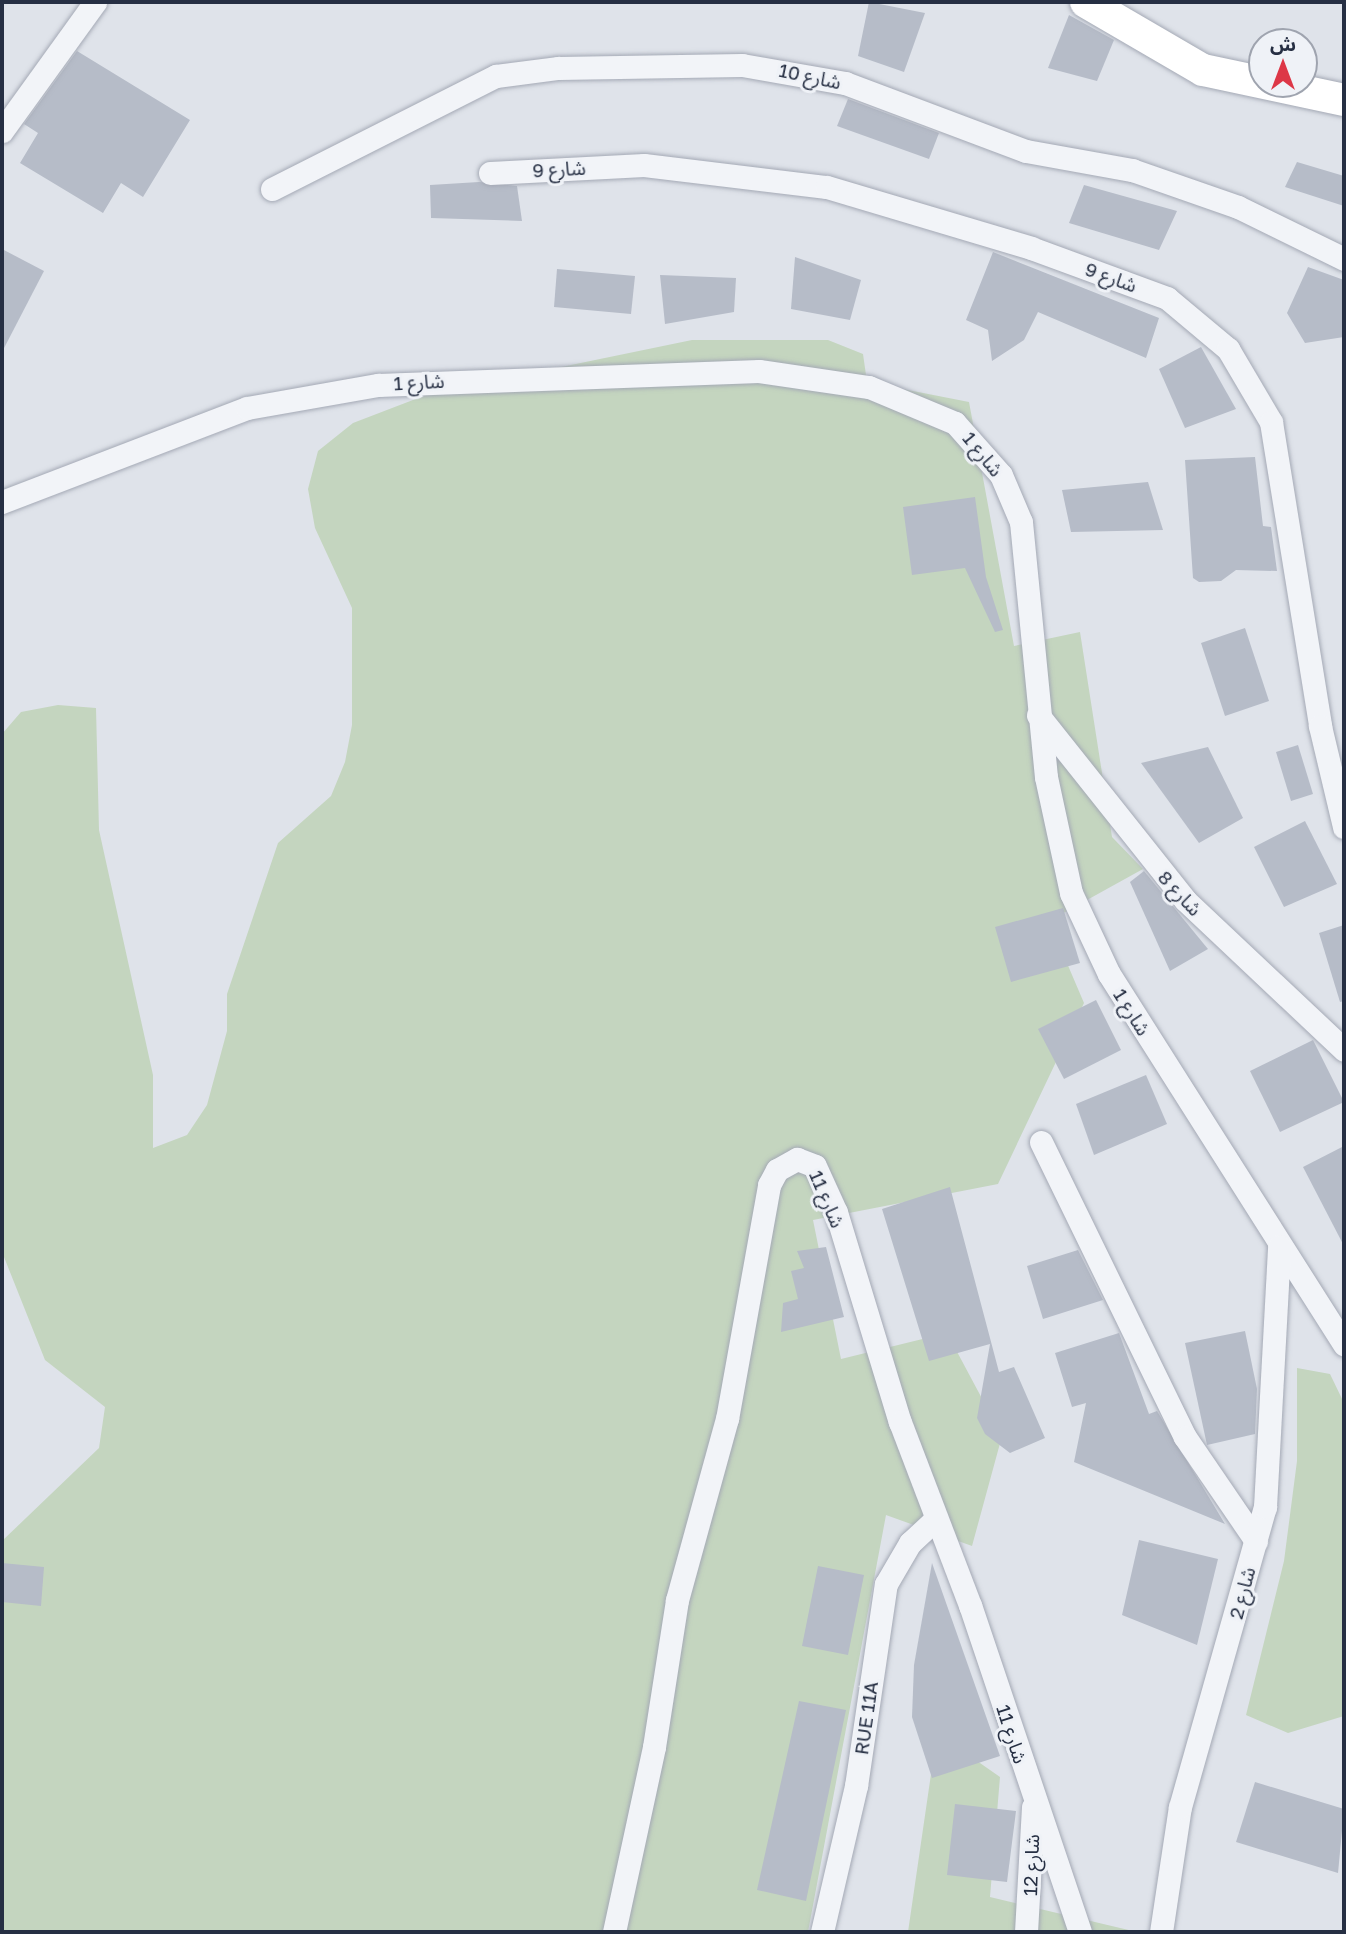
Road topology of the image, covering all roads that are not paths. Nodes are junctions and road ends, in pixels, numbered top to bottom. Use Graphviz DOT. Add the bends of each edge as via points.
graph roads {
  1 [pos="95,2"];
  2 [pos="1086,2"];
  3 [pos="1344,100"];
  4 [pos="2,131"];
  5 [pos="490,173"];
  6 [pos="272,189"];
  7 [pos="1344,259"];
  8 [pos="2,502"];
  9 [pos="1038,715"];
  10 [pos="1344,827"];
  11 [pos="1344,1050"];
  12 [pos="1041,1142"];
  13 [pos="1279,1246"];
  14 [pos="1344,1345"];
  15 [pos="936,1519"];
  16 [pos="1256,1541"];
  17 [pos="1033,1797"];
  18 [pos="614,1932"];
  19 [pos="822,1932"];
  20 [pos="1026,1932"];
  21 [pos="1080,1932"];
  22 [pos="1161,1932"];
  1 -- 4 [label="street"];
  2 -- 3 [label="main road" via="1203,69"];
  5 -- 10 [label="street, شارع 9" via="644,165 815,185 1031,248 1167,298 1228,349 1271,422 1320,726"];
  6 -- 7 [label="street, شارع 10" via="496,76 742,65 845,83 1026,151 1132,170 1238,207"];
  8 -- 9 [label="street, شارع 1" via="196,425 321,391 646,372 759,371 846,382 934,410 975,439 1001,475 1021,522 1028,561"];
  9 -- 11 [label="street, شارع 8" via="1185,900"];
  9 -- 13 [label="street, شارع 1" via="1056,843 1071,892 1109,974"];
  12 -- 16 [label="street" via="1185,1437"];
  13 -- 14 [label="street, شارع 1"];
  13 -- 16 [label="street, شارع 2" via="1270,1460"];
  15 -- 17 [label="street, شارع 11"];
  15 -- 18 [label="street, شارع 11" via="821,1175 808,1160 787,1161 769,1185 727,1419 677,1600 654,1747"];
  15 -- 19 [label="street, RUE 11A" via="911,1543 886,1584 856,1786"];
  16 -- 22 [label="street, شارع 2" via="1180,1807"];
  17 -- 20 [label="street, شارع 12"];
  17 -- 21 [label="street, شارع 11"];
}
